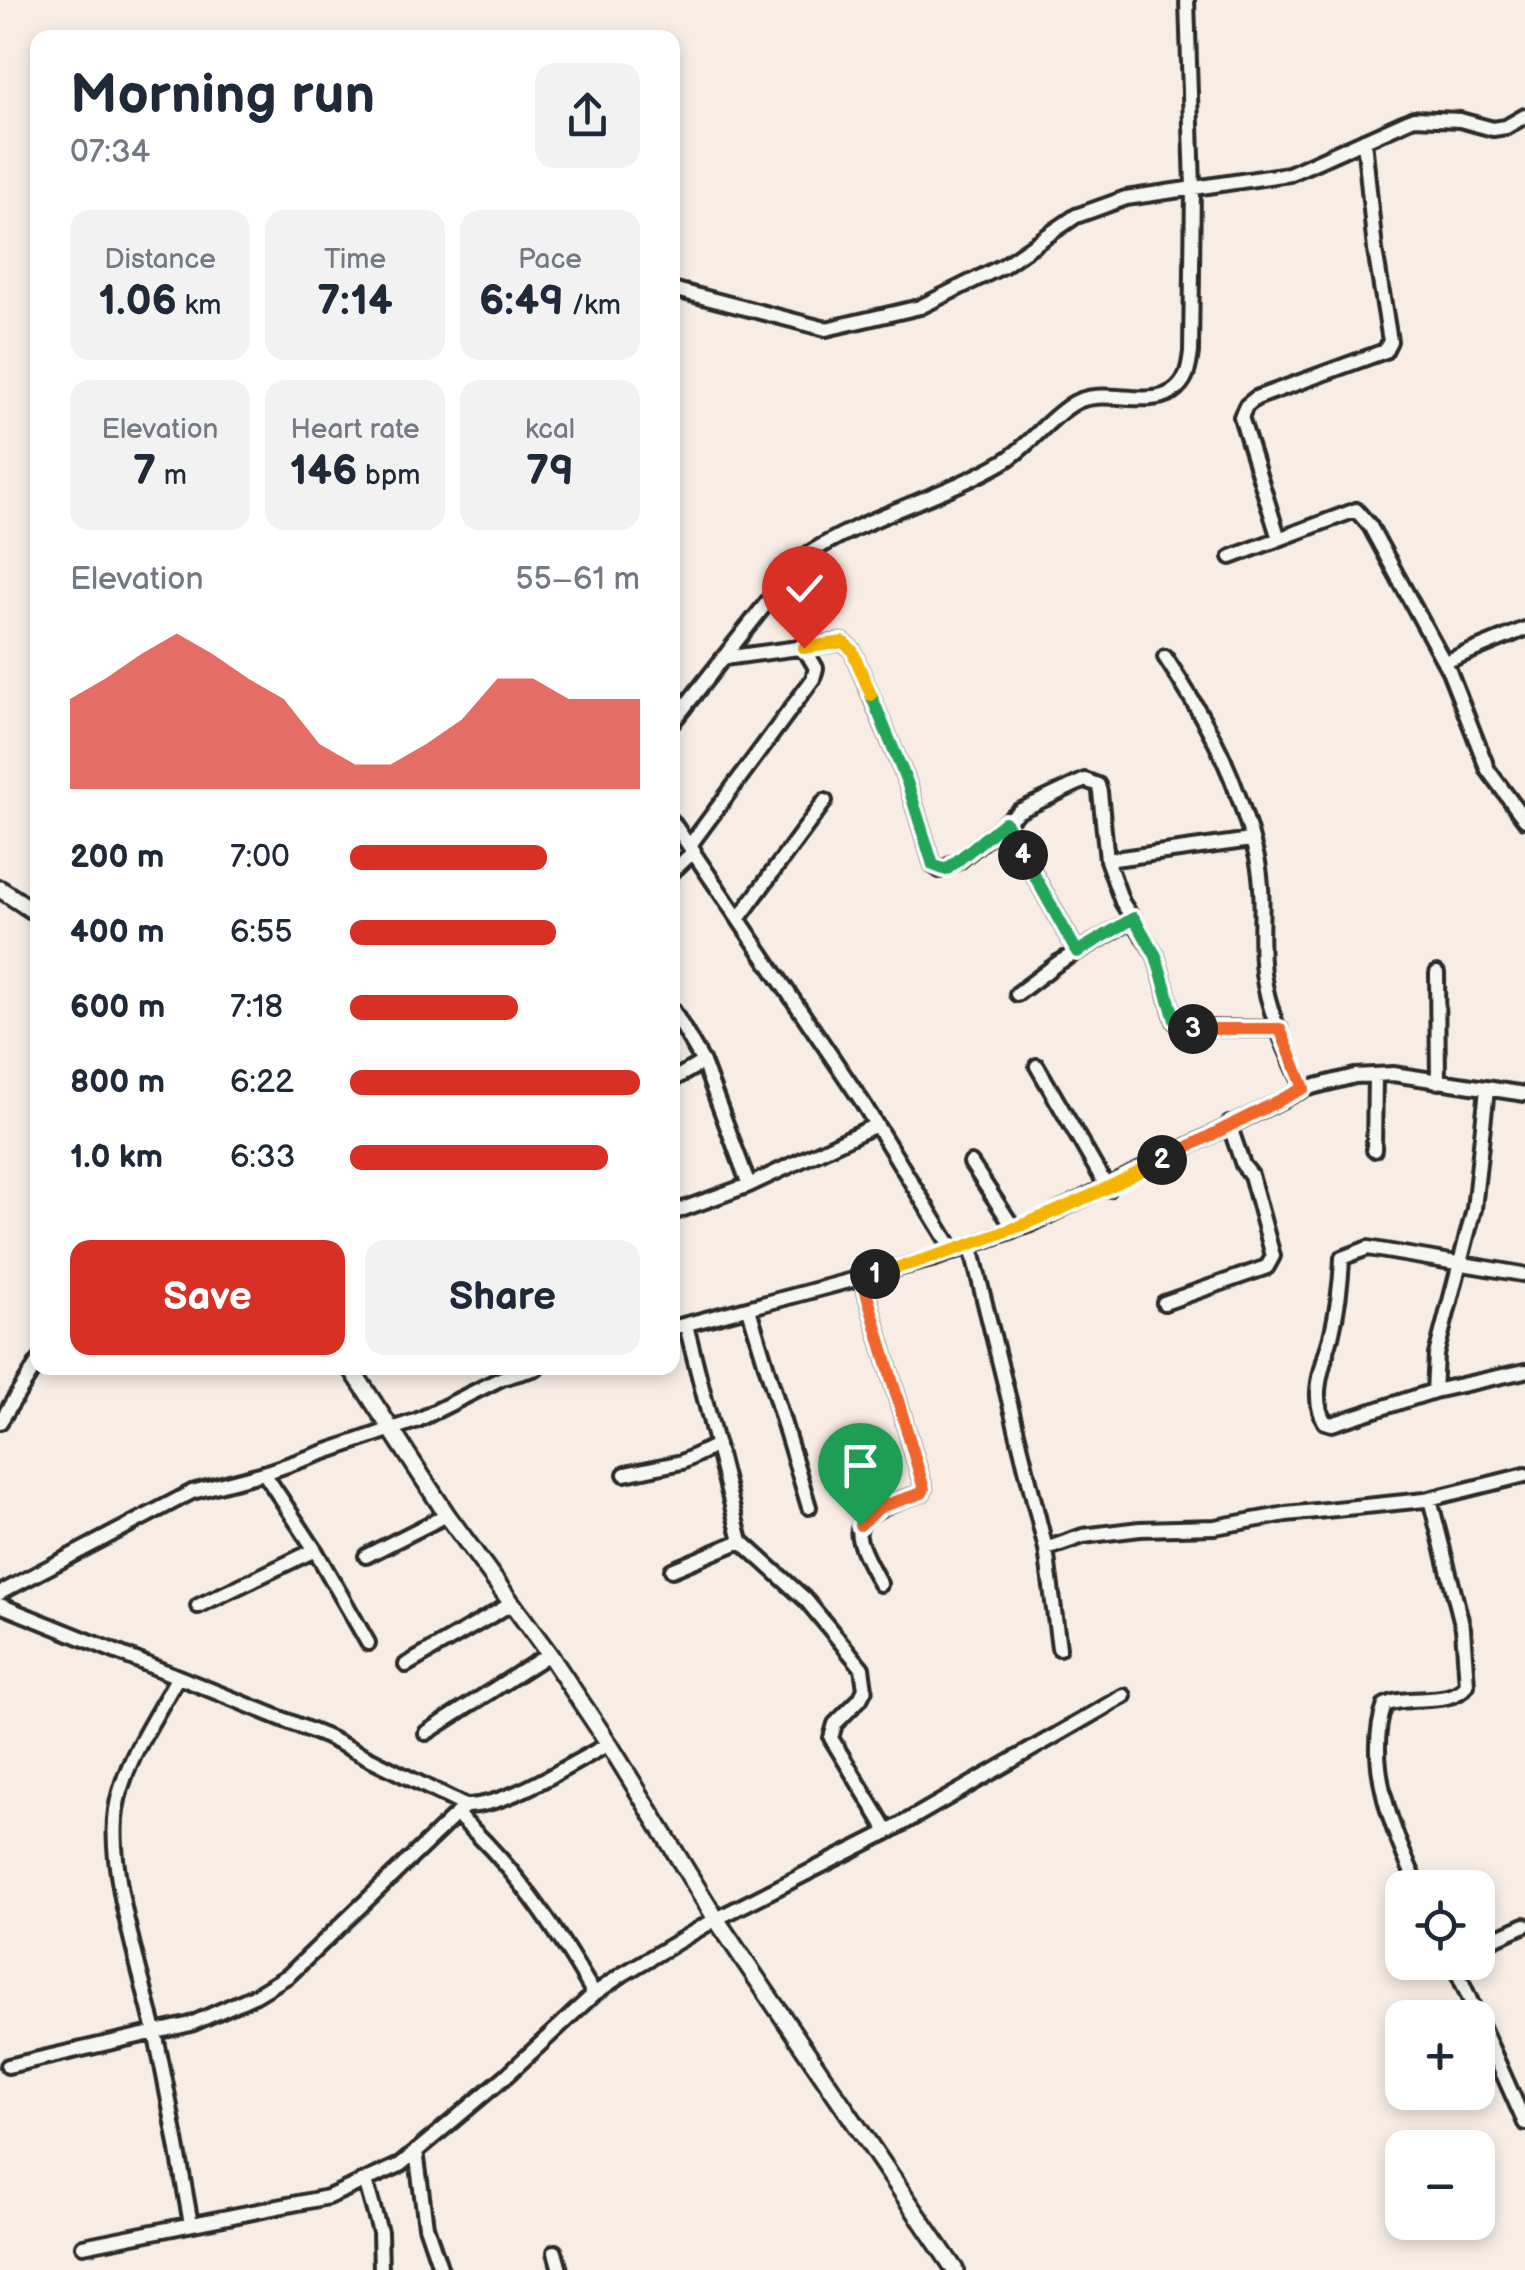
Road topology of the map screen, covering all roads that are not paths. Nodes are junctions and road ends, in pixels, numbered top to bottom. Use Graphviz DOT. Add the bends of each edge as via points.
graph roads {
  1 [pos="1187,0"];
  2 [pos="1525,116"];
  3 [pos="1364,140"];
  4 [pos="1193,188"];
  5 [pos="680,292"];
  6 [pos="1279,539"];
  7 [pos="1231,558"];
  8 [pos="1525,629"];
  9 [pos="804,648"];
  10 [pos="1165,657"];
  11 [pos="724,658"];
  12 [pos="1444,662"];
  13 [pos="680,712"];
  14 [pos="825,801"];
  15 [pos="1525,820"];
  16 [pos="1005,822"];
  17 [pos="680,832"];
  18 [pos="1251,840"];
  19 [pos="692,848"];
  20 [pos="1107,860"];
  21 [pos="680,862"];
  22 [pos="0,889"];
  23 [pos="30,909"];
  24 [pos="739,918"];
  25 [pos="1134,918"];
  26 [pos="1077,952"];
  27 [pos="1437,973"];
  28 [pos="1017,994"];
  29 [pos="680,1023"];
  30 [pos="1280,1029"];
  31 [pos="703,1062"];
  32 [pos="1036,1066"];
  33 [pos="680,1075"];
  34 [pos="1375,1075"];
  35 [pos="1438,1082"];
  36 [pos="1304,1088"];
  37 [pos="1487,1089"];
  38 [pos="1525,1094"];
  39 [pos="1230,1124"];
  40 [pos="876,1125"];
  41 [pos="1374,1150"];
  42 [pos="971,1163"];
  43 [pos="749,1185"];
  44 [pos="1108,1189"];
  45 [pos="680,1210"];
  46 [pos="1015,1230"];
  47 [pos="971,1247"];
  48 [pos="954,1252"];
  49 [pos="1460,1264"];
  50 [pos="1522,1274"];
  51 [pos="862,1278"];
  52 [pos="1164,1303"];
  53 [pos="749,1309"];
  54 [pos="680,1326"];
  55 [pos="680,1329"];
  56 [pos="1525,1371"];
  57 [pos="30,1375"];
  58 [pos="354,1375"];
  59 [pos="496,1375"];
  60 [pos="1434,1392"];
  61 [pos="0,1422"];
  62 [pos="389,1430"];
  63 [pos="717,1445"];
  64 [pos="264,1473"];
  65 [pos="625,1474"];
  66 [pos="1525,1475"];
  67 [pos="1430,1499"];
  68 [pos="809,1507"];
  69 [pos="447,1516"];
  70 [pos="740,1542"];
  71 [pos="1046,1548"];
  72 [pos="315,1550"];
  73 [pos="366,1556"];
  74 [pos="672,1570"];
  75 [pos="880,1584"];
  76 [pos="0,1592"];
  77 [pos="512,1604"];
  78 [pos="0,1605"];
  79 [pos="198,1606"];
  80 [pos="368,1643"];
  81 [pos="1059,1648"];
  82 [pos="549,1654"];
  83 [pos="406,1665"];
  84 [pos="178,1678"];
  85 [pos="1124,1696"];
  86 [pos="426,1733"];
  87 [pos="610,1744"];
  88 [pos="461,1810"];
  89 [pos="888,1832"];
  90 [pos="1410,1870"];
  91 [pos="716,1919"];
  92 [pos="1525,1926"];
  93 [pos="1495,1939"];
  94 [pos="1461,1980"];
  95 [pos="594,1994"];
  96 [pos="155,2032"];
  97 [pos="8,2066"];
  98 [pos="1525,2123"];
  99 [pos="416,2151"];
  100 [pos="366,2182"];
  101 [pos="191,2224"];
  102 [pos="83,2246"];
  103 [pos="555,2252"];
  104 [pos="381,2270"];
  105 [pos="441,2270"];
  106 [pos="560,2270"];
  107 [pos="955,2270"];
  1 -- 4 [label="street"];
  2 -- 3 [label="street" via="1493,129 1414,118"];
  3 -- 4 [label="street" via="1288,174"];
  3 -- 6 [label="street" via="1390,341 1385,351 1246,406 1241,417"];
  4 -- 5 [label="street" via="1126,198 1076,216 1002,266 920,308 826,329"];
  4 -- 11 [label="street" via="1188,376 1170,393 1074,403 1005,461 830,538 802,558"];
  6 -- 7 [label="street"];
  6 -- 12 [label="street" via="1356,510"];
  8 -- 12 [label="street"];
  9 -- 11 [label="street"];
  9 -- 16 [label="street" via="843,642 852,650 933,865 946,870"];
  9 -- 19 [label="street" via="816,668 813,679"];
  10 -- 18 [label="street" via="1229,766"];
  11 -- 13 [label="street"];
  12 -- 15 [label="street" via="1488,770"];
  14 -- 24 [label="street"];
  16 -- 20 [label="street" via="1092,780 1100,792"];
  16 -- 26 [label="street"];
  17 -- 19 [label="street"];
  18 -- 20 [label="street"];
  18 -- 30 [label="street" via="1263,905 1263,973"];
  19 -- 21 [label="street"];
  19 -- 24 [label="street"];
  20 -- 25 [label="street"];
  22 -- 23 [label="street"];
  24 -- 40 [label="street"];
  25 -- 26 [label="street"];
  25 -- 30 [label="street" via="1182,1028"];
  26 -- 28 [label="street"];
  27 -- 35 [label="street"];
  29 -- 31 [label="street"];
  30 -- 36 [label="street"];
  31 -- 33 [label="street"];
  31 -- 43 [label="street"];
  32 -- 44 [label="street"];
  34 -- 35 [label="street"];
  34 -- 36 [label="street"];
  34 -- 41 [label="street"];
  35 -- 37 [label="street"];
  36 -- 39 [label="street"];
  37 -- 38 [label="street"];
  37 -- 49 [label="street" via="1474,1209"];
  39 -- 44 [label="street"];
  39 -- 52 [label="street" via="1251,1176 1271,1263"];
  40 -- 43 [label="street"];
  40 -- 48 [label="street"];
  42 -- 46 [label="street"];
  43 -- 45 [label="street"];
  44 -- 46 [label="street"];
  46 -- 47 [label="street"];
  47 -- 48 [label="street"];
  47 -- 71 [label="street"];
  48 -- 51 [label="street"];
  49 -- 50 [label="street"];
  49 -- 60 [label="street" via="1436,1355"];
  49 -- 60 [label="street" via="1368,1248 1342,1258 1320,1373 1325,1422"];
  51 -- 53 [label="street"];
  51 -- 75 [label="street" via="924,1489 880,1507 860,1525 858,1536"];
  53 -- 54 [label="street"];
  53 -- 68 [label="street"];
  55 -- 63 [label="street"];
  56 -- 60 [label="street"];
  57 -- 61 [label="street"];
  58 -- 62 [label="street"];
  59 -- 62 [label="street"];
  62 -- 64 [label="street"];
  62 -- 69 [label="street"];
  63 -- 65 [label="street" via="682,1462"];
  63 -- 70 [label="street"];
  64 -- 72 [label="street"];
  64 -- 76 [label="street" via="192,1492"];
  66 -- 67 [label="street"];
  67 -- 71 [label="street" via="1084,1536"];
  67 -- 90 [label="street" via="1464,1628 1467,1684 1454,1696 1384,1704 1382,1786"];
  69 -- 73 [label="street"];
  69 -- 77 [label="street"];
  70 -- 74 [label="street"];
  70 -- 89 [label="street" via="806,1600 862,1668 865,1689 834,1724 831,1738"];
  71 -- 81 [label="street"];
  72 -- 79 [label="street"];
  72 -- 80 [label="street"];
  77 -- 82 [label="street"];
  77 -- 83 [label="street"];
  78 -- 84 [label="street"];
  82 -- 86 [label="street"];
  82 -- 87 [label="street"];
  84 -- 88 [label="street" via="327,1737"];
  84 -- 96 [label="street" via="123,1778 115,1811 128,1924"];
  85 -- 89 [label="street"];
  87 -- 88 [label="street" via="510,1795"];
  87 -- 91 [label="street"];
  88 -- 95 [label="street" via="534,1898"];
  88 -- 96 [label="street" via="289,1975 191,2024"];
  89 -- 91 [label="street"];
  91 -- 95 [label="street"];
  91 -- 107 [label="street"];
  92 -- 93 [label="street"];
  94 -- 98 [label="street"];
  95 -- 99 [label="street"];
  96 -- 97 [label="street"];
  96 -- 101 [label="street"];
  99 -- 100 [label="street"];
  99 -- 105 [label="street" via="426,2226"];
  100 -- 101 [label="street" via="328,2197"];
  100 -- 104 [label="street" via="380,2232"];
  101 -- 102 [label="street"];
  103 -- 106 [label="street"];
}
